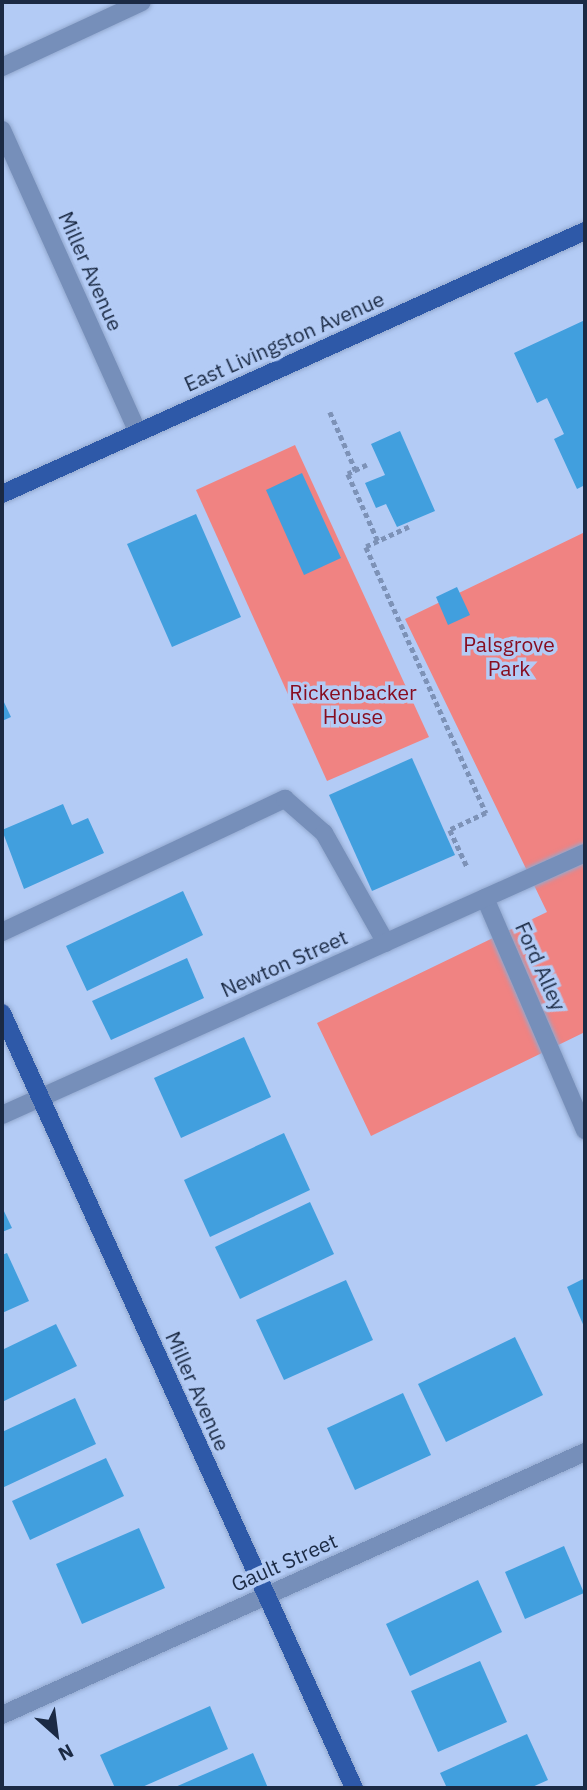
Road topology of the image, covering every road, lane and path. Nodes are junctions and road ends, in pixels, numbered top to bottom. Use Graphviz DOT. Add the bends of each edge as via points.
graph roads {
  1 [pos="142,2"];
  2 [pos="2,67"];
  3 [pos="2,130"];
  4 [pos="585,231"];
  5 [pos="330,412"];
  6 [pos="138,432"];
  7 [pos="367,465"];
  8 [pos="356,471"];
  9 [pos="2,494"];
  10 [pos="409,527"];
  11 [pos="379,541"];
  12 [pos="585,853"];
  13 [pos="467,866"];
  14 [pos="485,898"];
  15 [pos="2,932"];
  16 [pos="386,943"];
  17 [pos="2,1013"];
  18 [pos="40,1098"];
  19 [pos="2,1115"];
  20 [pos="585,1130"];
  21 [pos="585,1452"];
  22 [pos="265,1595"];
  23 [pos="2,1715"];
  24 [pos="354,1788"];
  1 -- 2 [label="street"];
  3 -- 6 [label="street, Miller Avenue"];
  4 -- 6 [label="main road, East Livingston Avenue"];
  5 -- 8 [label="path"];
  6 -- 9 [label="main road, East Livingston Avenue"];
  7 -- 8 [label="path"];
  8 -- 11 [label="path" via="348,474"];
  10 -- 11 [label="path"];
  11 -- 13 [label="path" via="366,547 486,813 450,830"];
  12 -- 14 [label="street, Newton Street"];
  14 -- 16 [label="street, Newton Street"];
  14 -- 20 [label="street, Ford Alley"];
  15 -- 16 [label="street" via="285,799 324,833"];
  16 -- 18 [label="street, Newton Street"];
  17 -- 18 [label="main road, Miller Avenue"];
  18 -- 19 [label="street, Newton Street"];
  18 -- 22 [label="main road, Miller Avenue"];
  21 -- 22 [label="street, Gault Street"];
  22 -- 23 [label="street, Gault Street"];
  22 -- 24 [label="main road, Miller Avenue"];
}
